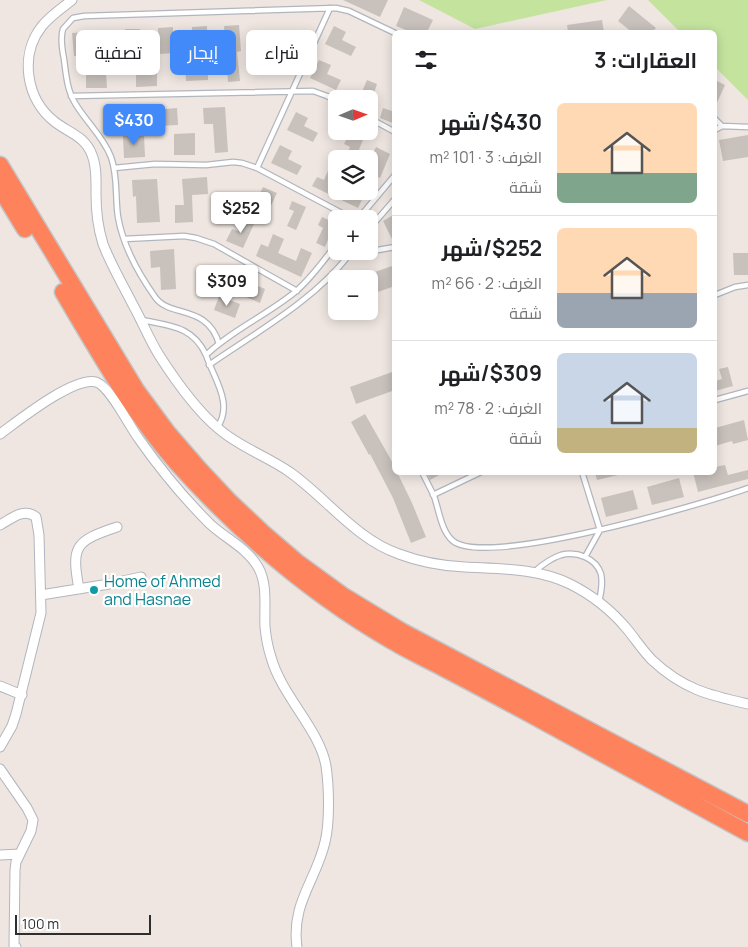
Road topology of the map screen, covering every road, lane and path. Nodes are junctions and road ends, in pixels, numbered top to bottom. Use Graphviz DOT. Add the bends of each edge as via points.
graph roads {
  1 [pos="68,2"];
  2 [pos="330,8"];
  3 [pos="392,32"];
  4 [pos="293,91"];
  5 [pos="71,96"];
  6 [pos="328,97"];
  7 [pos="717,121"];
  8 [pos="378,123"];
  9 [pos="722,126"];
  10 [pos="748,127"];
  11 [pos="717,129"];
  12 [pos="392,130"];
  13 [pos="0,165"];
  14 [pos="114,168"];
  15 [pos="257,168"];
  16 [pos="392,179"];
  17 [pos="0,188"];
  18 [pos="392,202"];
  19 [pos="337,210"];
  20 [pos="366,210"];
  21 [pos="378,219"];
  22 [pos="124,239"];
  23 [pos="392,248"];
  24 [pos="378,250"];
  25 [pos="328,255"];
  26 [pos="344,260"];
  27 [pos="748,285"];
  28 [pos="296,291"];
  29 [pos="717,294"];
  30 [pos="141,320"];
  31 [pos="219,344"];
  32 [pos="206,355"];
  33 [pos="209,364"];
  34 [pos="748,391"];
  35 [pos="717,399"];
  36 [pos="217,428"];
  37 [pos="0,434"];
  38 [pos="423,475"];
  39 [pos="475,475"];
  40 [pos="583,475"];
  41 [pos="748,488"];
  42 [pos="433,495"];
  43 [pos="0,525"];
  44 [pos="117,527"];
  45 [pos="600,530"];
  46 [pos="585,557"];
  47 [pos="534,572"];
  48 [pos="141,576"];
  49 [pos="79,589"];
  50 [pos="41,595"];
  51 [pos="599,602"];
  52 [pos="0,686"];
  53 [pos="22,694"];
  54 [pos="748,704"];
  55 [pos="0,747"];
  56 [pos="0,769"];
  57 [pos="748,814"];
  58 [pos="748,833"];
  59 [pos="20,854"];
  60 [pos="0,855"];
  61 [pos="15,947"];
  62 [pos="297,947"];
  1 -- 30 [label="street" via="42,26 32,44 30,82 33,94 46,113 54,122 75,134 91,151 102,241"];
  2 -- 3 [label="lane" via="343,8"];
  2 -- 4 [label="lane"];
  2 -- 5 [label="lane" via="77,16 66,24 61,34"];
  4 -- 5 [label="lane"];
  4 -- 6 [label="lane" via="318,92"];
  4 -- 15 [label="lane"];
  5 -- 14 [label="lane" via="100,136"];
  7 -- 9 [label="lane"];
  8 -- 12 [label="lane"];
  9 -- 10 [label="lane"];
  9 -- 11 [label="lane"];
  13 -- 57 [label="highway" via="136,390 199,470 263,533 298,563 403,632"];
  14 -- 15 [label="lane" via="242,162"];
  14 -- 22 [label="lane" via="118,217"];
  15 -- 19 [label="lane"];
  16 -- 20 [label="lane"];
  17 -- 58 [label="highway" via="141,417 182,469 264,550 334,604 394,642"];
  18 -- 21 [label="lane"];
  22 -- 28 [label="lane" via="196,238 214,244"];
  22 -- 31 [label="lane" via="132,260 159,302 201,319 215,334"];
  23 -- 24 [label="lane"];
  25 -- 28 [label="lane"];
  26 -- 33 [label="lane" via="309,297"];
  27 -- 29 [label="lane"];
  28 -- 31 [label="lane"];
  30 -- 32 [label="lane" via="188,332 196,338"];
  30 -- 36 [label="street" via="184,391"];
  31 -- 32 [label="lane"];
  32 -- 33 [label="lane"];
  33 -- 36 [label="lane" via="224,402 224,416"];
  34 -- 35 [label="lane"];
  36 -- 47 [label="street" via="292,474 366,537 395,553 429,563"];
  37 -- 62 [label="street" via="49,398 90,381 101,384 178,489 212,526 250,556 258,567 264,585 265,627 271,658 287,694 324,755 326,766 326,841 300,904"];
  38 -- 42 [label="lane"];
  39 -- 42 [label="lane"];
  40 -- 45 [label="lane"];
  41 -- 45 [label="lane"];
  42 -- 45 [label="lane" via="447,534 453,541 467,547 545,542"];
  43 -- 50 [label="street" via="24,513 36,517"];
  44 -- 49 [label="street" via="90,537 77,550 74,564"];
  45 -- 46 [label="lane"];
  46 -- 47 [label="lane" via="561,556"];
  46 -- 51 [label="lane" via="600,573 602,591"];
  47 -- 51 [label="street" via="572,585"];
  48 -- 49 [label="street"];
  49 -- 50 [label="street"];
  50 -- 53 [label="street" via="41,613"];
  51 -- 54 [label="street" via="651,659 682,683 705,693"];
  52 -- 53 [label="street"];
  53 -- 55 [label="street" via="12,726"];
  56 -- 59 [label="street" via="33,820"];
  59 -- 60 [label="street"];
  59 -- 61 [label="street" via="15,870"];
}
